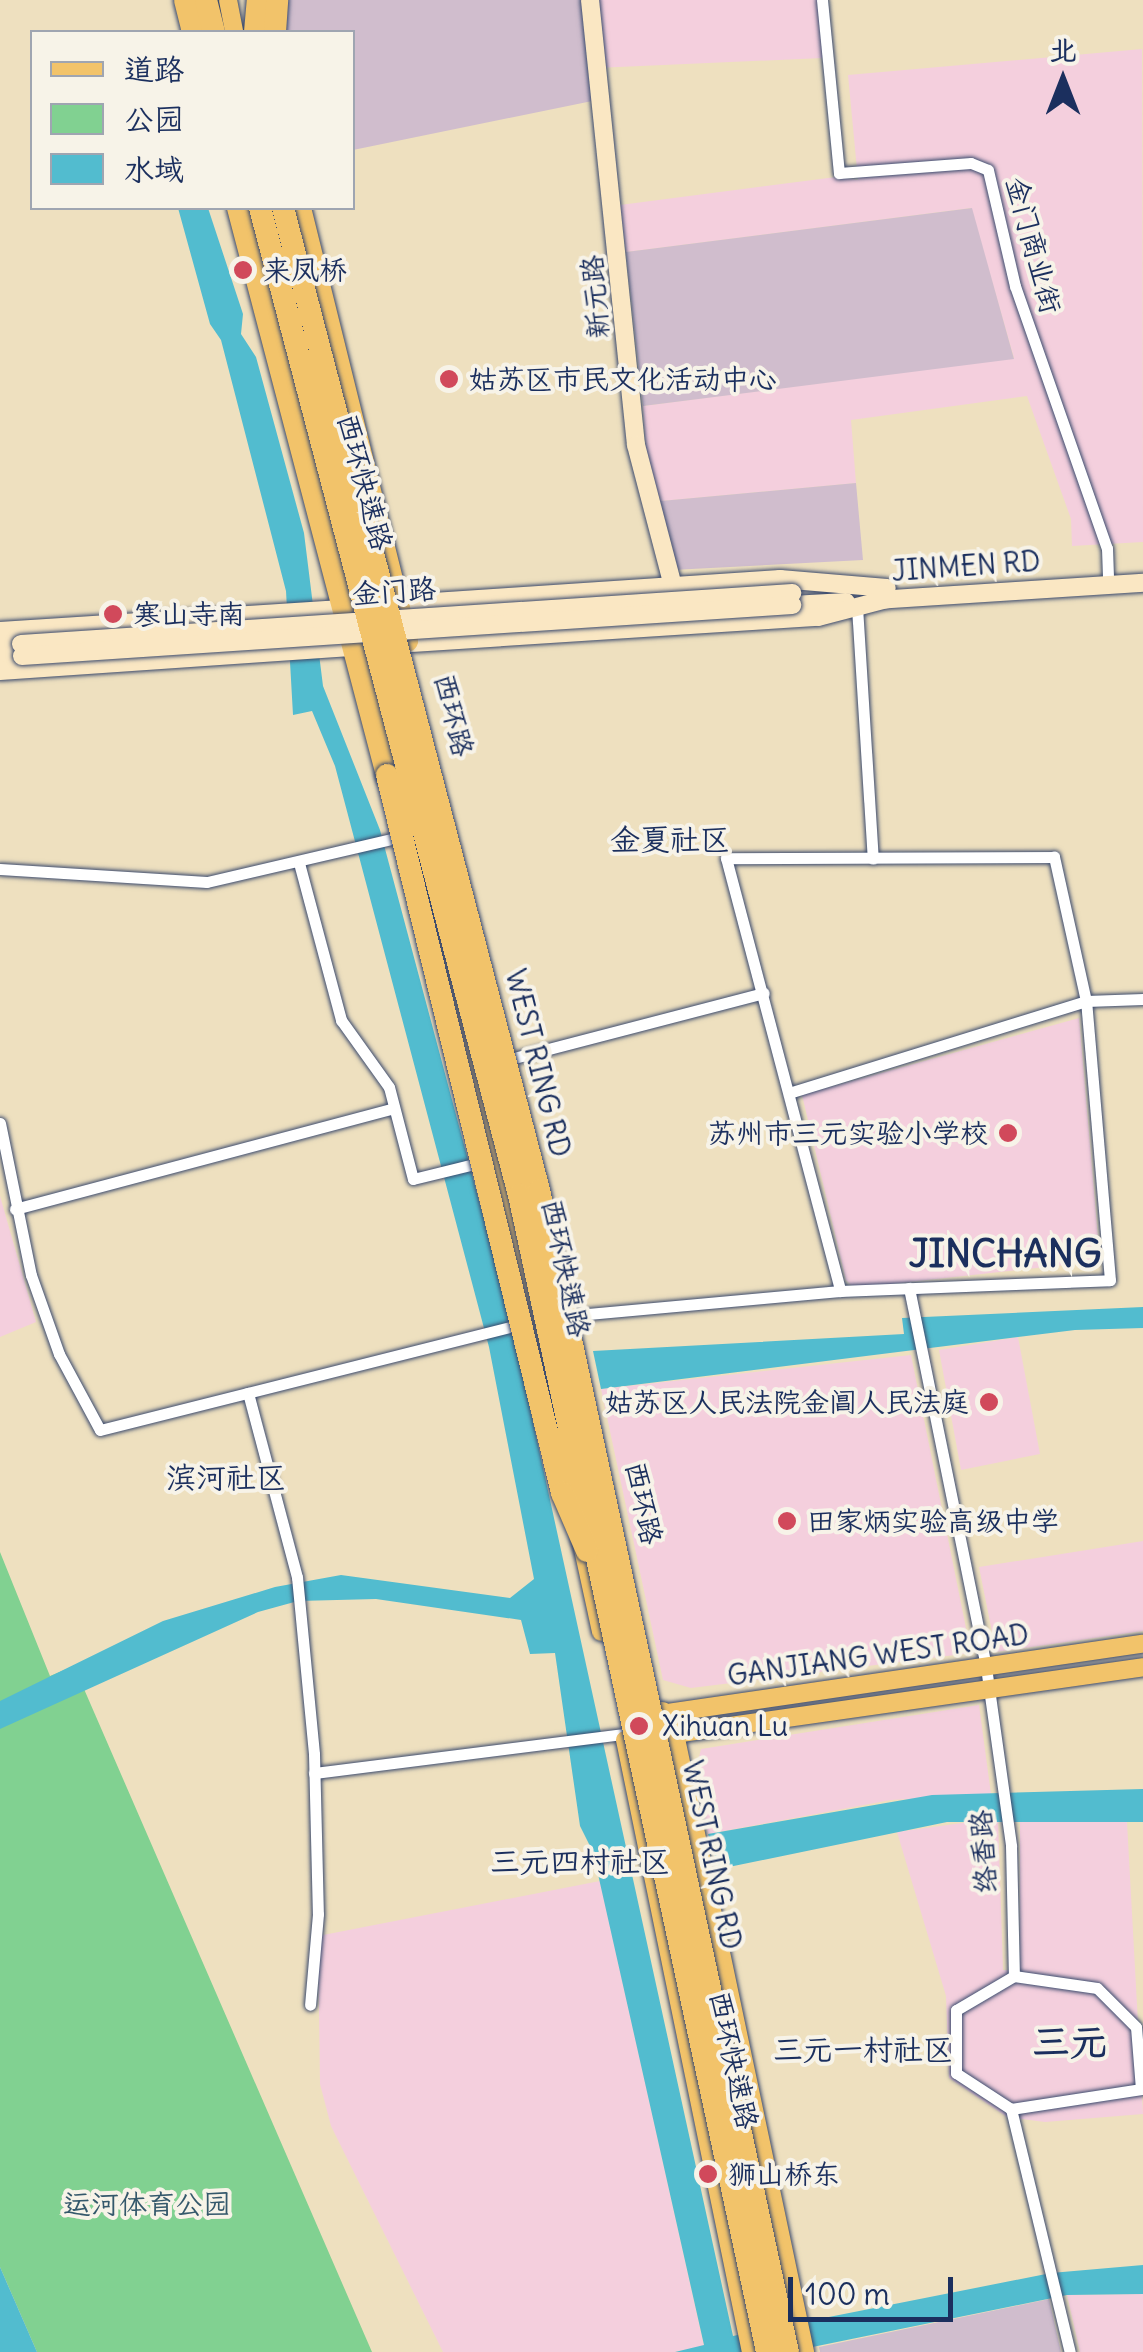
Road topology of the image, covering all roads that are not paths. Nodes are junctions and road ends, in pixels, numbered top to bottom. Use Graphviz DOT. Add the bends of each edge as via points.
graph roads {
  1 [pos="185,0"];
  2 [pos="206,0"];
  3 [pos="216,0"];
  4 [pos="228,0"];
  5 [pos="258,0"];
  6 [pos="277,0"];
  7 [pos="590,0"];
  8 [pos="822,0"];
  9 [pos="193,30"];
  10 [pos="215,30"];
  11 [pos="216,30"];
  12 [pos="234,30"];
  13 [pos="256,30"];
  14 [pos="275,30"];
  15 [pos="239,210"];
  16 [pos="248,210"];
  17 [pos="261,210"];
  18 [pos="284,210"];
  19 [pos="297,210"];
  20 [pos="297,210"];
  21 [pos="1143,572"];
  22 [pos="1108,580"];
  23 [pos="1143,583"];
  24 [pos="673,586"];
  25 [pos="887,594"];
  26 [pos="792,599"];
  27 [pos="400,604"];
  28 [pos="857,607"];
  29 [pos="339,608"];
  30 [pos="0,632"];
  31 [pos="407,644"];
  32 [pos="0,645"];
  33 [pos="359,647"];
  34 [pos="22,650"];
  35 [pos="0,657"];
  36 [pos="0,671"];
  37 [pos="454,825"];
  38 [pos="413,835"];
  39 [pos="873,858"];
  40 [pos="299,864"];
  41 [pos="0,869"];
  42 [pos="764,993"];
  43 [pos="1143,999"];
  44 [pos="1086,1001"];
  45 [pos="514,1058"];
  46 [pos="792,1092"];
  47 [pos="394,1108"];
  48 [pos="0,1124"];
  49 [pos="538,1152"];
  50 [pos="496,1161"];
  51 [pos="14,1210"];
  52 [pos="909,1288"];
  53 [pos="840,1291"];
  54 [pos="574,1314"];
  55 [pos="524,1324"];
  56 [pos="248,1393"];
  57 [pos="570,1488"];
  58 [pos="608,1601"];
  59 [pos="1143,1644"];
  60 [pos="1094,1652"];
  61 [pos="986,1667"];
  62 [pos="1143,1667"];
  63 [pos="1097,1673"];
  64 [pos="989,1689"];
  65 [pos="658,1727"];
  66 [pos="619,1733"];
  67 [pos="314,1773"];
  68 [pos="1014,1976"];
  69 [pos="310,2005"];
  70 [pos="1011,2109"];
  71 [pos="750,2352"];
  72 [pos="768,2352"];
  73 [pos="788,2352"];
  74 [pos="800,2352"];
  75 [pos="1070,2352"];
  1 -- 9 [label="highway"];
  2 -- 10 [label="highway"];
  3 -- 11 [label="main road"];
  4 -- 12 [label="main road"];
  5 -- 13 [label="highway"];
  6 -- 14 [label="highway"];
  7 -- 24 [label="main road, 新元路" via="636,444"];
  8 -- 22 [label="street, 金门商业街" via="839,174 972,163 988,170 1015,286 1106,548"];
  15 -- 29 [label="highway"];
  16 -- 29 [label="main road"];
  17 -- 58 [label="highway, 西环快速路, bridge" via="519,1195"];
  18 -- 73 [label="highway, WEST RING RD, bridge" via="539,1190"];
  19 -- 27 [label="highway"];
  20 -- 27 [label="main road"];
  21 -- 22 [label="main road, JINMEN RD"];
  22 -- 23 [label="main road, JINMEN RD"];
  22 -- 25 [label="main road, JINMEN RD"];
  24 -- 25 [label="main road" via="795,579"];
  24 -- 27 [label="main road"];
  25 -- 26 [label="main road, JINMEN RD"];
  25 -- 28 [label="main road"];
  26 -- 34 [label="main road, 金门路, bridge"];
  27 -- 29 [label="main road"];
  27 -- 31 [label="highway"];
  28 -- 31 [label="main road" via="800,618"];
  28 -- 39 [label="street"];
  29 -- 30 [label="main road"];
  29 -- 33 [label="highway"];
  31 -- 33 [label="main road"];
  31 -- 37 [label="main road, 西环路"];
  32 -- 34 [label="main road, 金门路"];
  33 -- 36 [label="main road"];
  33 -- 38 [label="main road"];
  33 -- 58 [label="highway, bridge" via="562,1493"];
  34 -- 35 [label="main road, 金门路"];
  37 -- 38 [label="street"];
  37 -- 45 [label="main road, 西环路"];
  38 -- 40 [label="street"];
  38 -- 50 [label="main road"];
  39 -- 42 [label="street" via="726,858"];
  39 -- 44 [label="street" via="1054,857"];
  40 -- 41 [label="street" via="207,882"];
  40 -- 47 [label="street" via="340,1020 389,1087"];
  42 -- 45 [label="street"];
  42 -- 46 [label="street"];
  43 -- 44 [label="street"];
  44 -- 46 [label="street"];
  44 -- 52 [label="street" via="1110,1280"];
  45 -- 49 [label="main road, 西环路"];
  46 -- 53 [label="street"];
  47 -- 50 [label="street" via="412,1179"];
  47 -- 51 [label="street"];
  48 -- 51 [label="street"];
  49 -- 50 [label="street"];
  49 -- 54 [label="main road, 西环路"];
  50 -- 55 [label="main road"];
  51 -- 56 [label="street" via="59,1354 100,1430"];
  52 -- 53 [label="street"];
  52 -- 61 [label="street, 络香路"];
  53 -- 54 [label="street"];
  54 -- 55 [label="street"];
  54 -- 65 [label="main road, 西环路"];
  55 -- 56 [label="street"];
  55 -- 57 [label="main road"];
  56 -- 67 [label="street" via="297,1577"];
  57 -- 65 [label="main road" via="607,1543"];
  57 -- 66 [label="main road"];
  58 -- 72 [label="highway, 西环快速路, bridge"];
  59 -- 60 [label="main road, GANJIANG WEST ROAD"];
  60 -- 61 [label="main road, GANJIANG WEST ROAD"];
  60 -- 63 [label="main road"];
  61 -- 64 [label="street, 络香路"];
  61 -- 65 [label="main road, GANJIANG WEST ROAD"];
  62 -- 63 [label="main road, GANJIANG WEST ROAD"];
  63 -- 64 [label="main road, GANJIANG WEST ROAD"];
  64 -- 65 [label="main road, GANJIANG WEST ROAD"];
  64 -- 68 [label="street, 络香路" via="1008,1820"];
  65 -- 66 [label="main road, GANJIANG WEST ROAD"];
  65 -- 74 [label="main road, 西环路"];
  65 -- 74 [label="highway" via="714,1925"];
  66 -- 67 [label="street"];
  66 -- 71 [label="main road"];
  67 -- 69 [label="street" via="318,1914"];
  68 -- 70 [label="street" via="956,2010 956,2073"];
  68 -- 70 [label="street" via="1097,1988 1136,2027 1141,2089"];
  70 -- 75 [label="street"];
}
